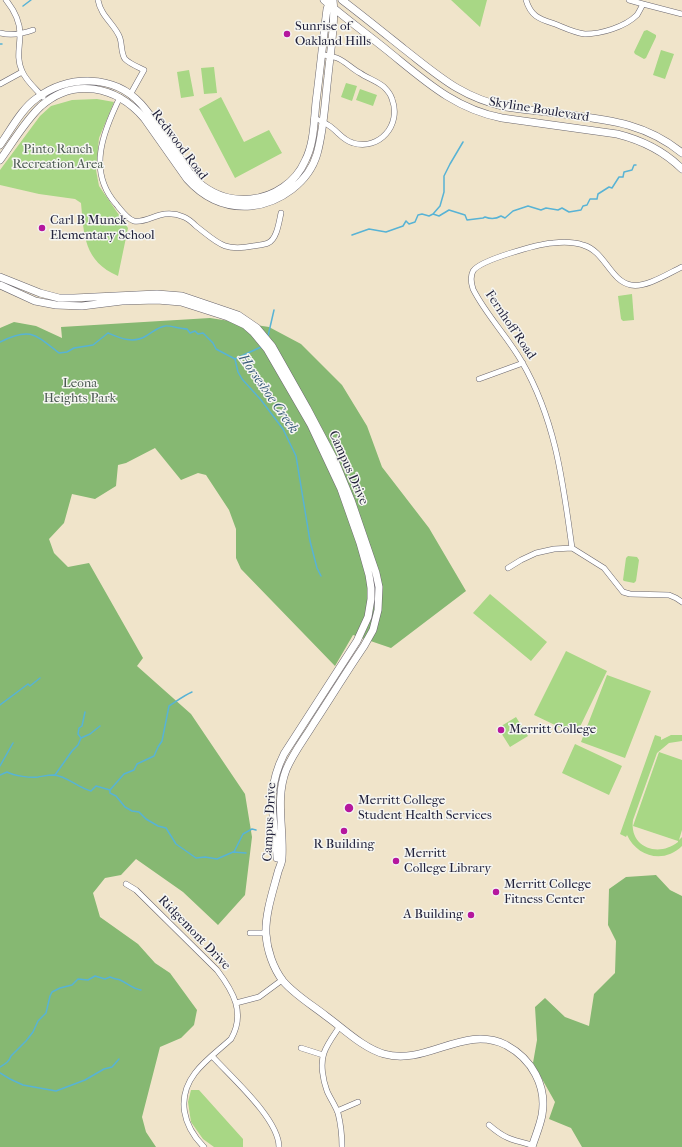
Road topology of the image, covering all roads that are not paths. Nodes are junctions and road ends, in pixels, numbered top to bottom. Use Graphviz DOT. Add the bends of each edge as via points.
graph roads {
  1 [pos="6,0"];
  2 [pos="98,0"];
  3 [pos="342,0"];
  4 [pos="526,0"];
  5 [pos="629,0"];
  6 [pos="330,2"];
  7 [pos="643,4"];
  8 [pos="682,14"];
  9 [pos="350,20"];
  10 [pos="33,30"];
  11 [pos="332,31"];
  12 [pos="0,33"];
  13 [pos="20,34"];
  14 [pos="322,54"];
  15 [pos="330,56"];
  16 [pos="22,72"];
  17 [pos="0,84"];
  18 [pos="42,95"];
  19 [pos="130,95"];
  20 [pos="120,97"];
  21 [pos="47,101"];
  22 [pos="314,118"];
  23 [pos="322,122"];
  24 [pos="0,145"];
  25 [pos="682,153"];
  26 [pos="0,160"];
  27 [pos="681,166"];
  28 [pos="281,213"];
  29 [pos="682,267"];
  30 [pos="0,277"];
  31 [pos="0,285"];
  32 [pos="237,318"];
  33 [pos="523,363"];
  34 [pos="479,379"];
  35 [pos="572,548"];
  36 [pos="508,568"];
  37 [pos="682,602"];
  38 [pos="126,884"];
  39 [pos="250,933"];
  40 [pos="266,933"];
  41 [pos="282,980"];
  42 [pos="236,1003"];
  43 [pos="340,1026"];
  44 [pos="301,1048"];
  45 [pos="323,1055"];
  46 [pos="212,1056"];
  47 [pos="358,1102"];
  48 [pos="337,1111"];
  49 [pos="489,1125"];
  50 [pos="532,1146"];
  51 [pos="204,1147"];
  52 [pos="279,1147"];
  53 [pos="342,1147"];
  1 -- 13 [label="street" via="12,7"];
  2 -- 19 [label="street" via="103,14 119,36 124,57 144,70"];
  3 -- 25 [label="main road, Skyline Boulevard" via="444,80 469,95 506,107 620,122 654,134"];
  4 -- 7 [label="street" via="532,14 540,19 584,34 609,31 632,19"];
  5 -- 7 [label="street"];
  6 -- 9 [label="main road, Skyline Boulevard"];
  6 -- 11 [label="main road, Redwood Road"];
  6 -- 14 [label="main road, Redwood Road"];
  7 -- 8 [label="street"];
  9 -- 11 [label="main road" via="340,20"];
  9 -- 27 [label="main road, Skyline Boulevard" via="436,89 462,106 490,116 628,137 653,147"];
  10 -- 13 [label="street"];
  11 -- 15 [label="main road, Redwood Road"];
  12 -- 13 [label="street"];
  13 -- 16 [label="street" via="18,54"];
  14 -- 15 [label="street"];
  14 -- 22 [label="main road, Redwood Road"];
  15 -- 23 [label="main road, Redwood Road"];
  15 -- 23 [label="street" via="384,87 392,99 394,118 391,129 383,138 366,145 351,143"];
  16 -- 17 [label="street"];
  16 -- 18 [label="street"];
  18 -- 19 [label="main road, Redwood Road" via="64,84 87,80 110,84"];
  18 -- 21 [label="street"];
  18 -- 24 [label="main road, Redwood Road" via="28,106"];
  19 -- 22 [label="main road, Redwood Road" via="140,103 192,176 208,190 230,199 269,196 291,182 300,172 309,153"];
  20 -- 21 [label="main road, Redwood Road" via="101,90 80,89"];
  20 -- 23 [label="main road, Redwood Road" via="144,118 195,188 216,201 243,206 271,201 296,187 316,155"];
  20 -- 28 [label="street" via="102,138 101,173 106,191 133,221 172,214 185,218 222,246 239,249 269,243 275,235"];
  21 -- 26 [label="main road, Redwood Road" via="29,120"];
  22 -- 23 [label="street"];
  29 -- 33 [label="street, Fernhoff Road" via="646,284 632,286 619,279 592,249 562,242 530,247 476,267 471,276 473,289"];
  30 -- 32 [label="main road, Campus Drive" via="59,298 171,294"];
  31 -- 32 [label="main road, Campus Drive" via="35,301 56,306 171,300"];
  32 -- 40 [label="main road, Campus Drive" via="261,340 280,366 318,440 341,489 369,575 371,599 368,616 357,641 286,750 278,767 273,787 272,812 278,872"];
  33 -- 34 [label="street"];
  33 -- 35 [label="street, Fernhoff Road" via="540,399 556,446"];
  35 -- 36 [label="street" via="536,553"];
  35 -- 37 [label="street" via="604,568 623,592 669,595"];
  38 -- 42 [label="street, Ridgemont Drive" via="136,890 217,970 228,984"];
  39 -- 40 [label="street"];
  40 -- 41 [label="main road, Campus Drive" via="272,960"];
  41 -- 42 [label="street" via="259,997"];
  41 -- 43 [label="main road, Campus Drive" via="301,998"];
  42 -- 46 [label="street, Ridgemont Drive" via="238,1019 234,1033"];
  43 -- 45 [label="street"];
  43 -- 50 [label="main road, Campus Drive" via="375,1051 393,1056 413,1056 471,1039 494,1041 515,1051 530,1066 540,1084 543,1110"];
  44 -- 45 [label="street"];
  45 -- 48 [label="street" via="323,1076"];
  46 -- 51 [label="street, Ridgemont Drive" via="194,1074 184,1104 188,1127 195,1139"];
  46 -- 52 [label="street" via="270,1120 279,1140"];
  47 -- 48 [label="street"];
  48 -- 53 [label="street" via="342,1130"];
  49 -- 50 [label="street" via="508,1139"];
}
